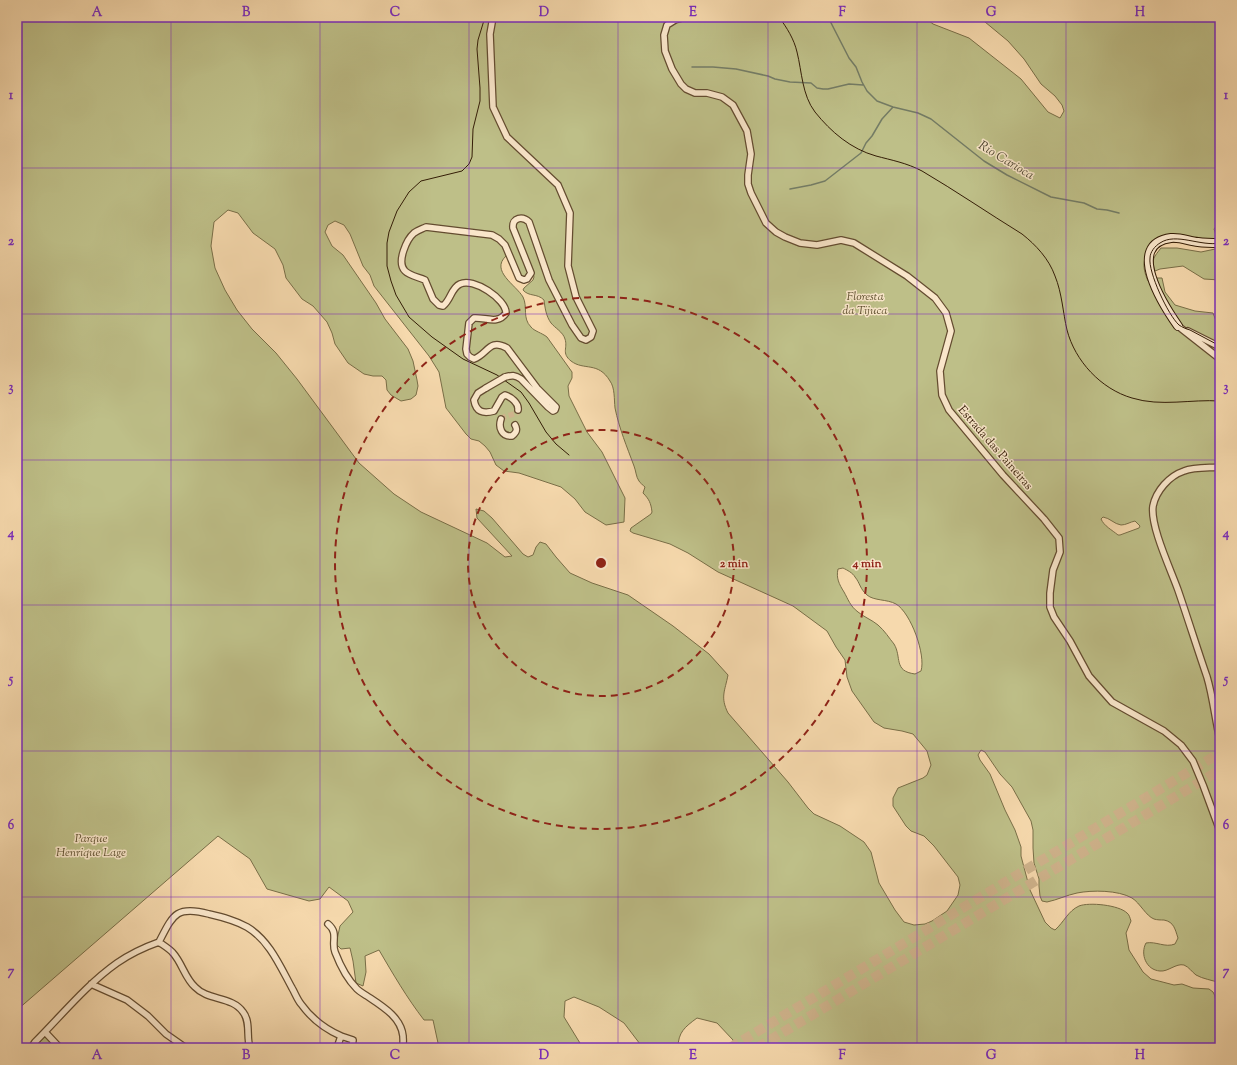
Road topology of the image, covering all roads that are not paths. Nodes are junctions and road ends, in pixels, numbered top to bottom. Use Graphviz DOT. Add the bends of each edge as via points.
graph roads {
  1 [pos="493,17"];
  2 [pos="686,17"];
  3 [pos="1220,243"];
  4 [pos="1178,326"];
  5 [pos="1220,347"];
  6 [pos="1220,359"];
  7 [pos="518,410"];
  8 [pos="500,420"];
  9 [pos="515,425"];
  10 [pos="1220,467"];
  11 [pos="1220,740"];
  12 [pos="1220,831"];
  13 [pos="328,924"];
  14 [pos="159,942"];
  15 [pos="91,984"];
  16 [pos="45,1032"];
  17 [pos="341,1036"];
  18 [pos="248,1042"];
  19 [pos="34,1048"];
  20 [pos="60,1048"];
  21 [pos="186,1048"];
  22 [pos="242,1048"];
  23 [pos="250,1048"];
  24 [pos="337,1048"];
  25 [pos="352,1048"];
  26 [pos="402,1048"];
  1 -- 7 [label="street, bridge" via="490,34 493,107 508,137 558,185 570,214 568,266 576,297 593,331 586,340 581,338 572,325 549,280 532,228 526,219 514,220 512,223 530,273 528,279 519,278 505,245 492,235 426,227 413,234 401,260 405,271 425,280 433,299 439,305 447,303 455,287 461,283 477,284 501,301 506,309 501,318 493,320 480,317 469,323 466,349 467,354 474,359 493,345 500,344 507,348 537,388 556,407 553,411 521,379 511,375 478,393 474,400 481,412 488,412 494,411 505,395 514,400"];
  2 -- 12 [label="street, Estrada das Paineiras" via="667,25 664,35 665,51 672,69 686,90 722,97 733,105 747,131 751,154 748,184 766,223 776,232 800,242 817,244 841,240 854,243 907,276 935,298 946,313 951,331 940,371 942,395 949,410 1059,538 1060,552 1053,570 1050,593 1050,606 1054,617 1070,640 1089,676 1112,702 1164,731 1181,745 1193,761"];
  3 -- 4 [label="street" via="1170,238 1152,248 1148,257 1150,272 1160,298"];
  4 -- 5 [label="street"];
  4 -- 6 [label="street"];
  8 -- 9 [label="street" via="502,433 507,436 512,436 516,432"];
  10 -- 11 [label="street" via="1184,471 1169,480 1157,493 1153,507 1153,520 1207,679"];
  13 -- 26 [label="street" via="334,934 334,950 342,968 357,989 397,1020 402,1032"];
  14 -- 15 [label="street" via="118,962"];
  14 -- 17 [label="street" via="169,922 184,910 197,910 248,927 271,950 300,1003 317,1021"];
  14 -- 18 [label="street" via="173,952 195,987 208,996 238,1006 244,1013"];
  15 -- 16 [label="street"];
  15 -- 21 [label="street" via="127,1000"];
  16 -- 19 [label="street" via="35,1042"];
  16 -- 20 [label="street"];
  17 -- 24 [label="street"];
  17 -- 25 [label="street" via="353,1040"];
  18 -- 22 [label="street"];
  18 -- 23 [label="street"];
}
